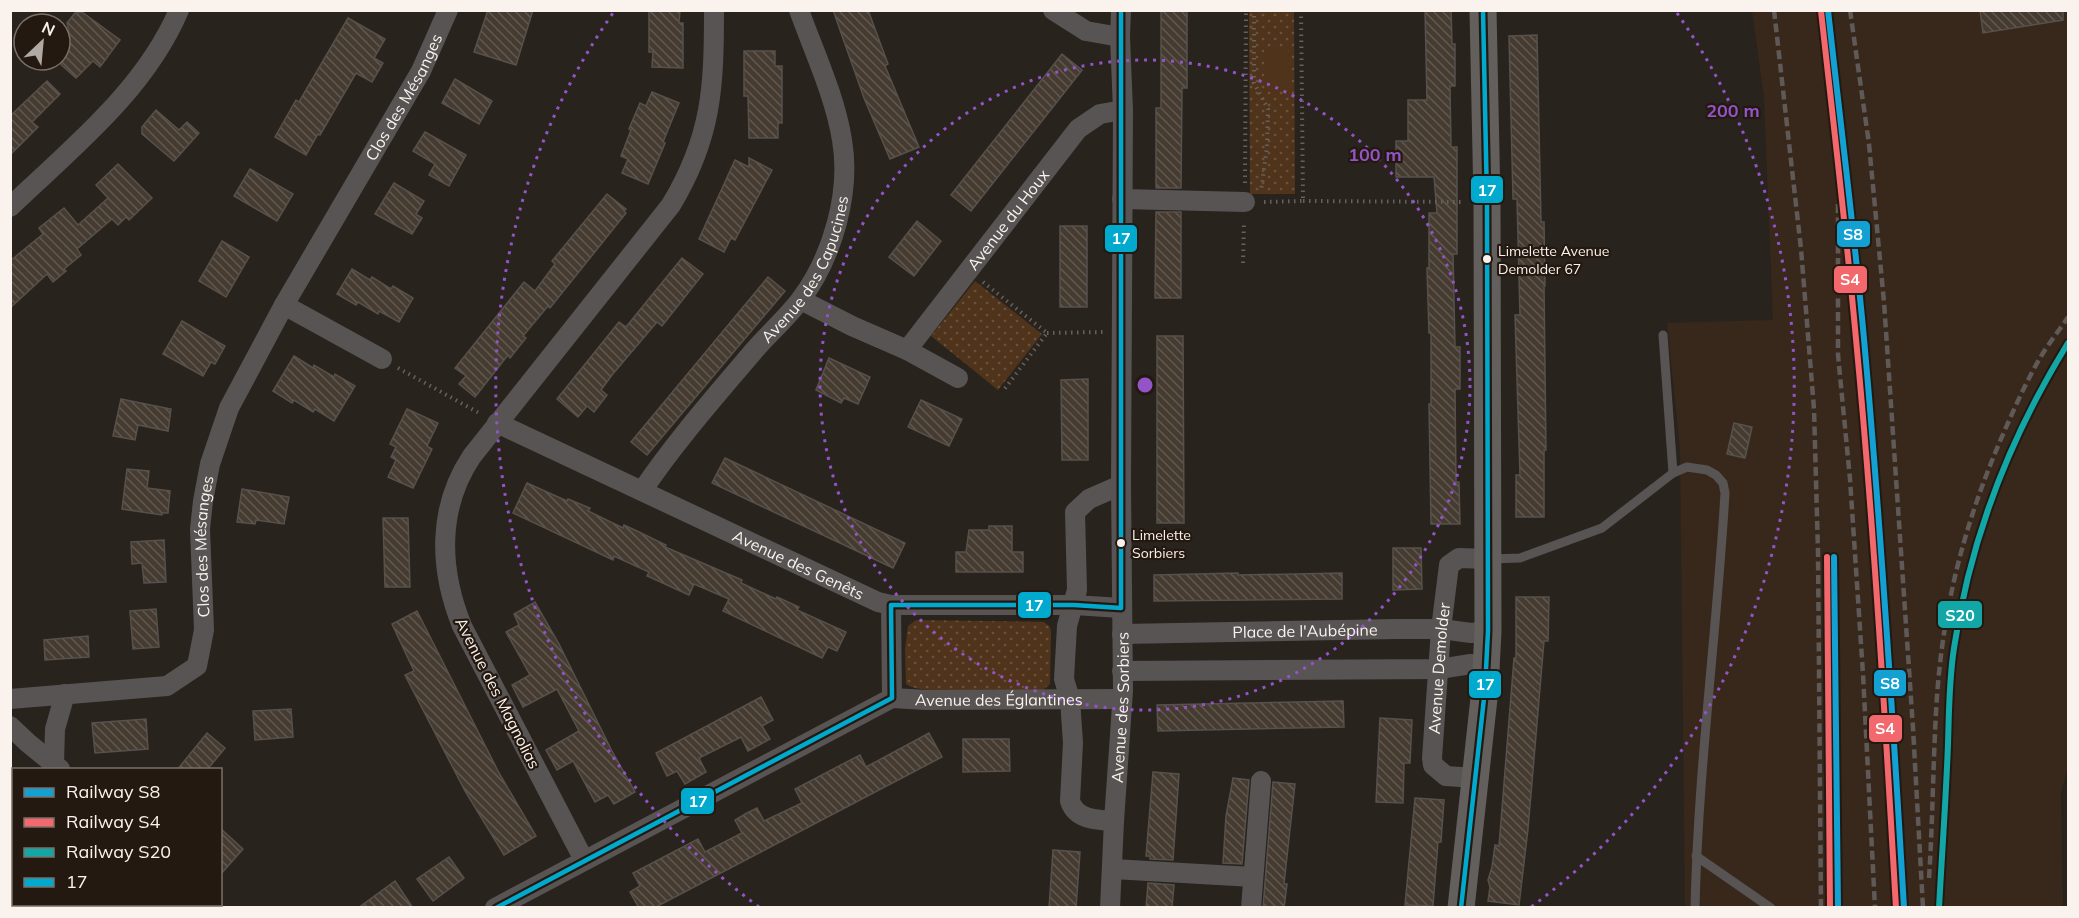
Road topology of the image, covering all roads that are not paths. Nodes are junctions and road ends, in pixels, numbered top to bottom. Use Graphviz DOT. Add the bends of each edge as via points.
graph roads {
  1 [pos="179,10"];
  2 [pos="448,10"];
  3 [pos="714,10"];
  4 [pos="798,10"];
  5 [pos="1053,10"];
  6 [pos="1121,10"];
  7 [pos="1484,10"];
  8 [pos="1120,37"];
  9 [pos="1123,110"];
  10 [pos="1122,199"];
  11 [pos="1245,202"];
  12 [pos="10,207"];
  13 [pos="801,300"];
  14 [pos="284,305"];
  15 [pos="1663,335"];
  16 [pos="907,350"];
  17 [pos="390,364"];
  18 [pos="958,378"];
  19 [pos="497,423"];
  20 [pos="1673,472"];
  21 [pos="1121,485"];
  22 [pos="642,491"];
  23 [pos="1488,559"];
  24 [pos="891,605"];
  25 [pos="1074,605"];
  26 [pos="1121,608"];
  27 [pos="1441,629"];
  28 [pos="1488,631"];
  29 [pos="1122,634"];
  30 [pos="1487,665"];
  31 [pos="1439,669"];
  32 [pos="1122,671"];
  33 [pos="65,694"];
  34 [pos="891,698"];
  35 [pos="10,699"];
  36 [pos="1070,699"];
  37 [pos="1122,699"];
  38 [pos="10,726"];
  39 [pos="57,767"];
  40 [pos="1476,778"];
  41 [pos="1261,781"];
  42 [pos="1114,821"];
  43 [pos="1696,856"];
  44 [pos="584,860"];
  45 [pos="1113,869"];
  46 [pos="1253,877"];
  47 [pos="495,908"];
  48 [pos="1110,908"];
  49 [pos="1251,908"];
  50 [pos="1461,908"];
  51 [pos="1695,908"];
  52 [pos="1771,908"];
  1 -- 12 [label="street" via="166,39 126,93"];
  2 -- 14 [label="street, Clos des Mésanges" via="421,71"];
  3 -- 19 [label="street" via="713,76 707,117 681,189"];
  4 -- 13 [label="street, Avenue des Capucines" via="839,123 844,155 839,217 813,282"];
  5 -- 8 [label="street" via="1086,31"];
  6 -- 8 [label="street, Avenue des Sorbiers"];
  7 -- 23 [label="street"];
  8 -- 9 [label="street, Avenue des Sorbiers"];
  9 -- 10 [label="street, Avenue des Sorbiers"];
  9 -- 16 [label="street, Avenue du Houx" via="1100,114 1078,129"];
  10 -- 11 [label="street"];
  10 -- 21 [label="street, Avenue des Sorbiers"];
  13 -- 16 [label="street"];
  13 -- 22 [label="street, Avenue des Capucines" via="665,457"];
  14 -- 17 [label="street"];
  14 -- 33 [label="street, Clos des Mésanges" via="230,408 210,464 200,529 204,630 197,666 167,686"];
  15 -- 20 [label="lane"];
  16 -- 18 [label="street"];
  19 -- 22 [label="street, Avenue des Genêts"];
  19 -- 44 [label="street, Avenue des Magnolias" via="464,467 453,495 444,540 449,591 462,626"];
  20 -- 23 [label="lane" via="1602,528 1520,558"];
  20 -- 43 [label="lane" via="1688,468 1707,470 1723,483 1725,493"];
  21 -- 25 [label="street" via="1089,499 1075,512"];
  21 -- 26 [label="street, Avenue des Sorbiers"];
  22 -- 24 [label="street, Avenue des Genêts" via="850,591"];
  23 -- 27 [label="street, Avenue Demolder" via="1460,558 1449,565"];
  23 -- 28 [label="street"];
  24 -- 25 [label="street, Avenue des Genêts"];
  24 -- 34 [label="street"];
  25 -- 26 [label="street, Avenue des Genêts"];
  25 -- 36 [label="street" via="1067,626 1064,679"];
  26 -- 29 [label="street, Avenue des Sorbiers"];
  27 -- 28 [label="street, Place de l'Aubépine"];
  27 -- 29 [label="street, Place de l'Aubépine"];
  27 -- 31 [label="street, Avenue Demolder"];
  28 -- 30 [label="street"];
  29 -- 32 [label="street, Avenue des Sorbiers"];
  30 -- 31 [label="street"];
  30 -- 40 [label="street"];
  31 -- 32 [label="street"];
  31 -- 40 [label="street, Avenue Demolder" via="1432,765 1446,776"];
  32 -- 37 [label="street, Avenue des Sorbiers"];
  33 -- 35 [label="street, Clos des Mésanges"];
  33 -- 39 [label="street" via="55,729"];
  34 -- 36 [label="street, Avenue des Églantines"];
  34 -- 44 [label="street, Avenue des Églantines"];
  36 -- 37 [label="street, Avenue des Églantines"];
  36 -- 42 [label="street" via="1070,801 1082,816"];
  37 -- 42 [label="street, Avenue des Sorbiers"];
  38 -- 39 [label="street"];
  40 -- 50 [label="street"];
  41 -- 46 [label="street"];
  42 -- 45 [label="street, Avenue des Sorbiers"];
  43 -- 51 [label="lane"];
  43 -- 52 [label="lane"];
  44 -- 47 [label="street, Avenue des Églantines"];
  45 -- 46 [label="street"];
  45 -- 48 [label="street, Avenue des Sorbiers"];
  46 -- 49 [label="street"];
}
